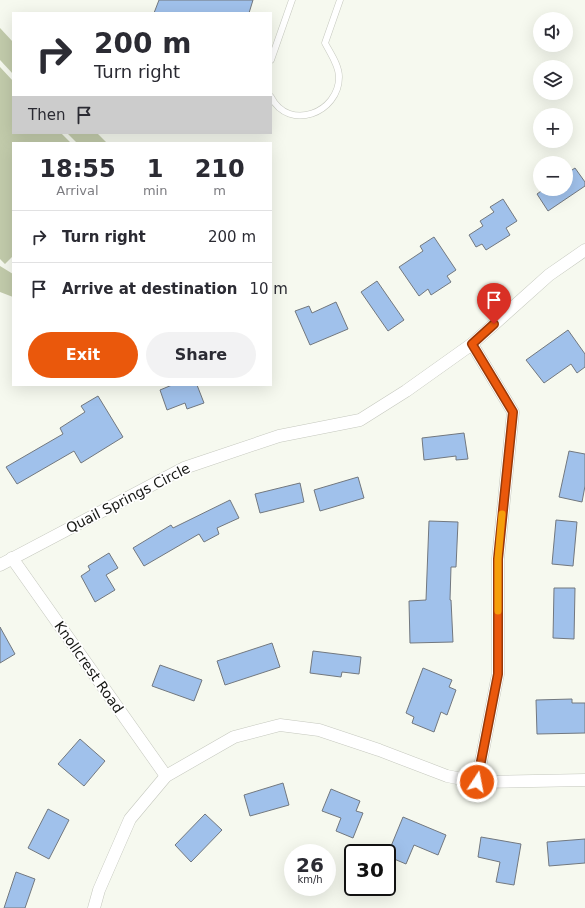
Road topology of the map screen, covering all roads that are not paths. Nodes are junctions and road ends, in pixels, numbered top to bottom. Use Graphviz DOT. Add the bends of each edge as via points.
graph roads {
  1 [pos="292,0"];
  2 [pos="340,0"];
  3 [pos="272,57"];
  4 [pos="272,97"];
  5 [pos="585,250"];
  6 [pos="472,344"];
  7 [pos="12,558"];
  8 [pos="0,565"];
  9 [pos="166,776"];
  10 [pos="585,780"];
  11 [pos="477,782"];
  12 [pos="94,908"];
  1 -- 3 [label="lane"];
  2 -- 4 [label="lane" via="325,43 334,59 339,76 337,92 328,104 314,114 295,116 282,110"];
  5 -- 6 [label="street, Quail Springs Circle" via="549,275"];
  6 -- 7 [label="street, Quail Springs Circle" via="360,420 278,436 184,468"];
  6 -- 11 [label="street" via="513,412 498,559 498,674"];
  7 -- 8 [label="street, Quail Springs Circle"];
  7 -- 9 [label="street, Knollcrest Road"];
  9 -- 11 [label="street" via="234,737 280,725 320,730 447,776"];
  9 -- 12 [label="street" via="130,819 99,890"];
  10 -- 11 [label="street"];
}
